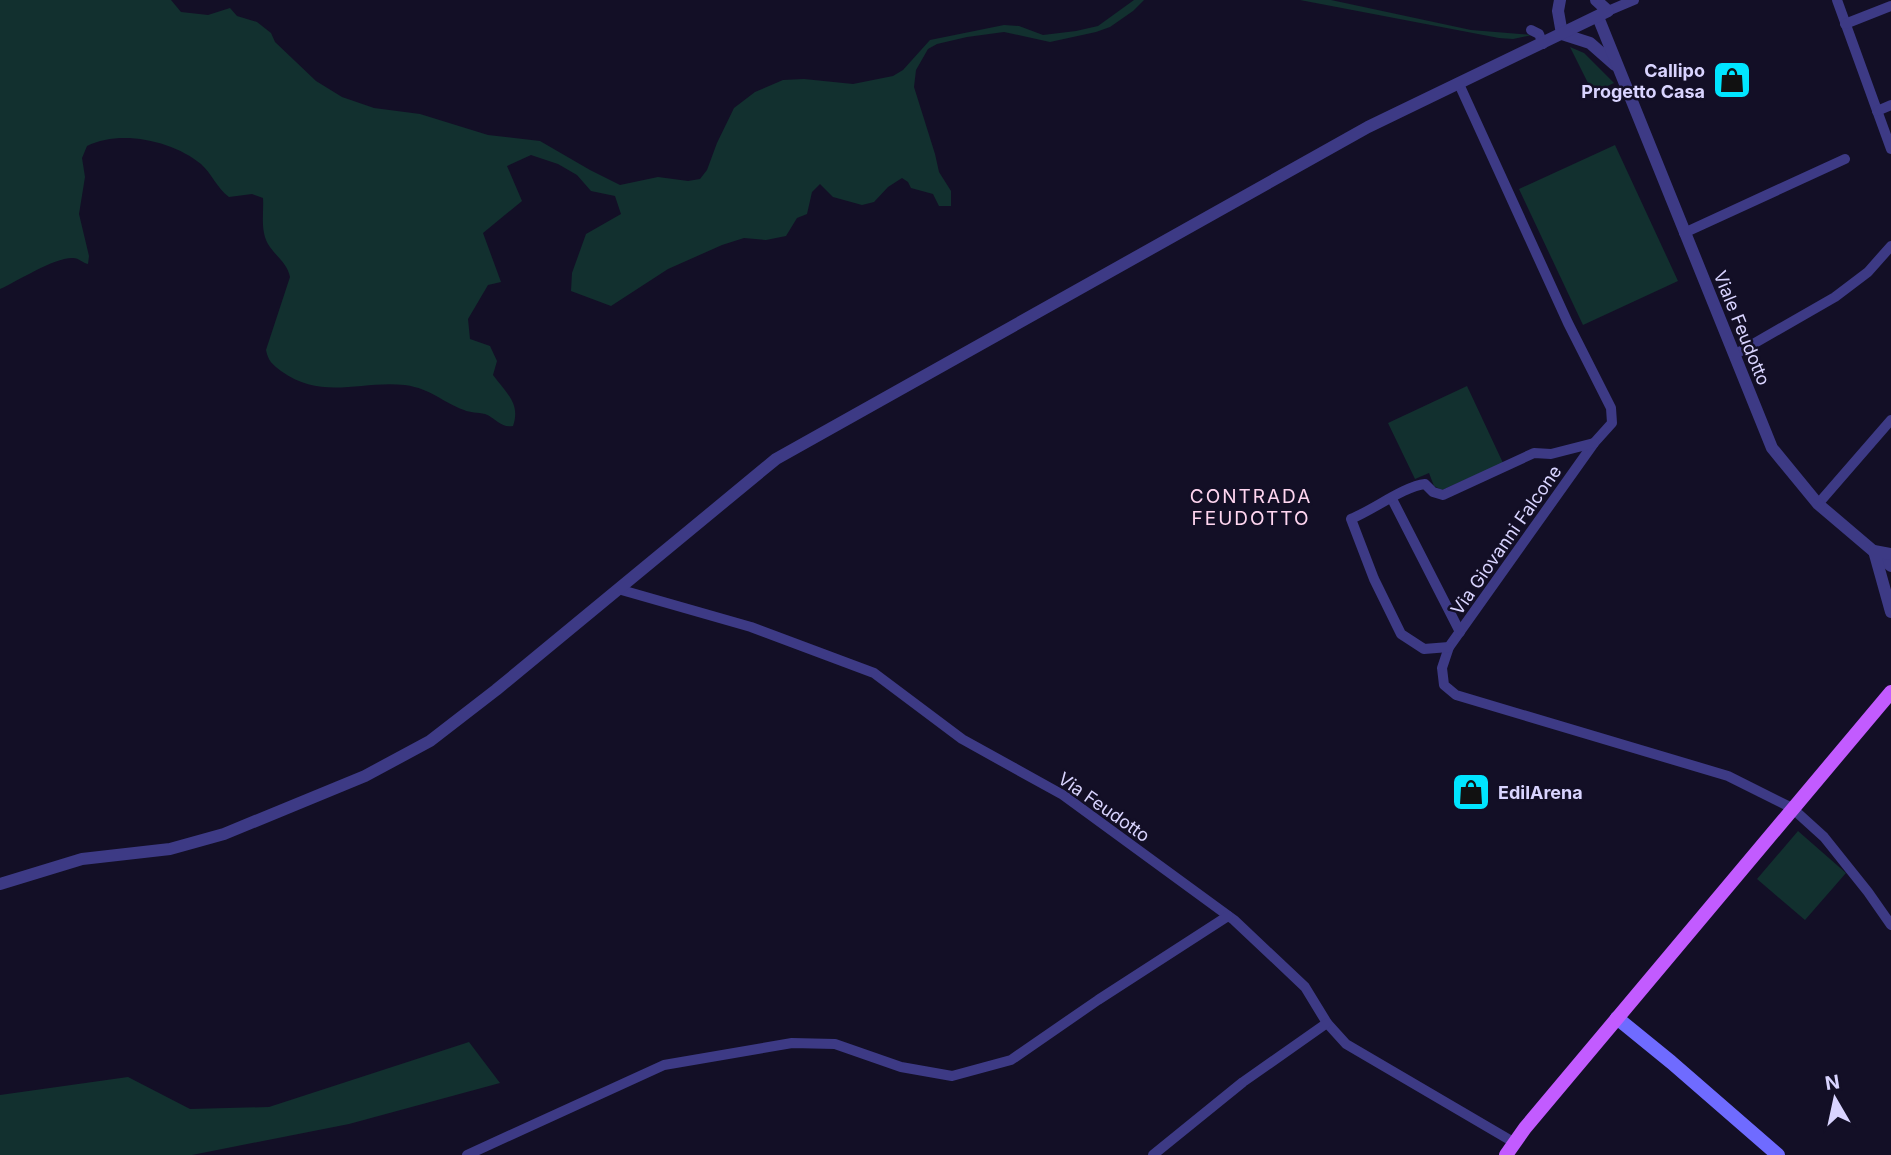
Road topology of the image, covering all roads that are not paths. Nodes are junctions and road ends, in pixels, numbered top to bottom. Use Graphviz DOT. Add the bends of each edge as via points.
graph roads {
  1 [pos="1596,0"];
  2 [pos="1634,0"];
  3 [pos="1837,0"];
  4 [pos="1561,2"];
  5 [pos="1891,6"];
  6 [pos="1597,17"];
  7 [pos="1845,24"];
  8 [pos="1531,30"];
  9 [pos="1562,34"];
  10 [pos="1543,44"];
  11 [pos="1613,59"];
  12 [pos="1459,84"];
  13 [pos="1891,105"];
  14 [pos="1877,111"];
  15 [pos="1891,149"];
  16 [pos="1845,159"];
  17 [pos="1684,233"];
  18 [pos="1891,246"];
  19 [pos="1734,355"];
  20 [pos="1891,420"];
  21 [pos="1594,443"];
  22 [pos="1392,499"];
  23 [pos="1818,504"];
  24 [pos="1874,551"];
  25 [pos="1891,554"];
  26 [pos="1891,566"];
  27 [pos="618,589"];
  28 [pos="1891,612"];
  29 [pos="1460,632"];
  30 [pos="1449,647"];
  31 [pos="1891,692"];
  32 [pos="1793,808"];
  33 [pos="0,884"];
  34 [pos="1228,916"];
  35 [pos="1891,925"];
  36 [pos="1617,1018"];
  37 [pos="1327,1023"];
  38 [pos="1511,1149"];
  39 [pos="467,1155"];
  40 [pos="1153,1155"];
  41 [pos="1778,1155"];
  1 -- 6 [label="street"];
  2 -- 6 [label="street"];
  3 -- 7 [label="street"];
  4 -- 9 [label="street"];
  5 -- 7 [label="street"];
  6 -- 9 [label="street"];
  6 -- 11 [label="street, Viale Feudotto"];
  7 -- 14 [label="street"];
  8 -- 10 [label="street"];
  9 -- 10 [label="street"];
  9 -- 11 [label="street" via="1590,43"];
  10 -- 12 [label="street"];
  11 -- 17 [label="street, Viale Feudotto"];
  12 -- 21 [label="street, Via Giovanni Falcone" via="1567,323 1611,408 1612,423"];
  12 -- 27 [label="street" via="1368,127 776,459"];
  13 -- 14 [label="street"];
  14 -- 15 [label="street"];
  16 -- 17 [label="street"];
  17 -- 19 [label="street, Viale Feudotto"];
  18 -- 19 [label="street" via="1868,272 1835,297"];
  19 -- 23 [label="street, Viale Feudotto" via="1772,448"];
  20 -- 23 [label="street"];
  21 -- 22 [label="street" via="1551,454 1534,453 1443,495 1425,484 1412,485"];
  21 -- 29 [label="street, Via Giovanni Falcone"];
  22 -- 29 [label="street"];
  22 -- 30 [label="street" via="1351,519 1374,579 1401,634 1424,649"];
  23 -- 24 [label="street, Viale Feudotto"];
  24 -- 25 [label="street"];
  24 -- 26 [label="street, Viale Feudotto"];
  24 -- 28 [label="street"];
  27 -- 33 [label="street" via="449,727 365,776 224,834 170,849 82,859"];
  27 -- 34 [label="street, Via Feudotto" via="751,627 874,673 962,739 1063,795"];
  29 -- 30 [label="street, Via Giovanni Falcone"];
  30 -- 32 [label="street, Via Giovanni Falcone" via="1442,667 1444,685 1456,695 1728,776"];
  31 -- 32 [label="main road"];
  32 -- 35 [label="street" via="1824,838"];
  32 -- 36 [label="main road"];
  34 -- 37 [label="street, Via Feudotto" via="1305,987"];
  34 -- 39 [label="street" via="1011,1060 952,1076 901,1067 835,1044 792,1043 664,1065"];
  36 -- 38 [label="main road"];
  36 -- 41 [label="main road"];
  37 -- 38 [label="street, Via Feudotto" via="1346,1044"];
  37 -- 40 [label="street" via="1243,1082"];
}
